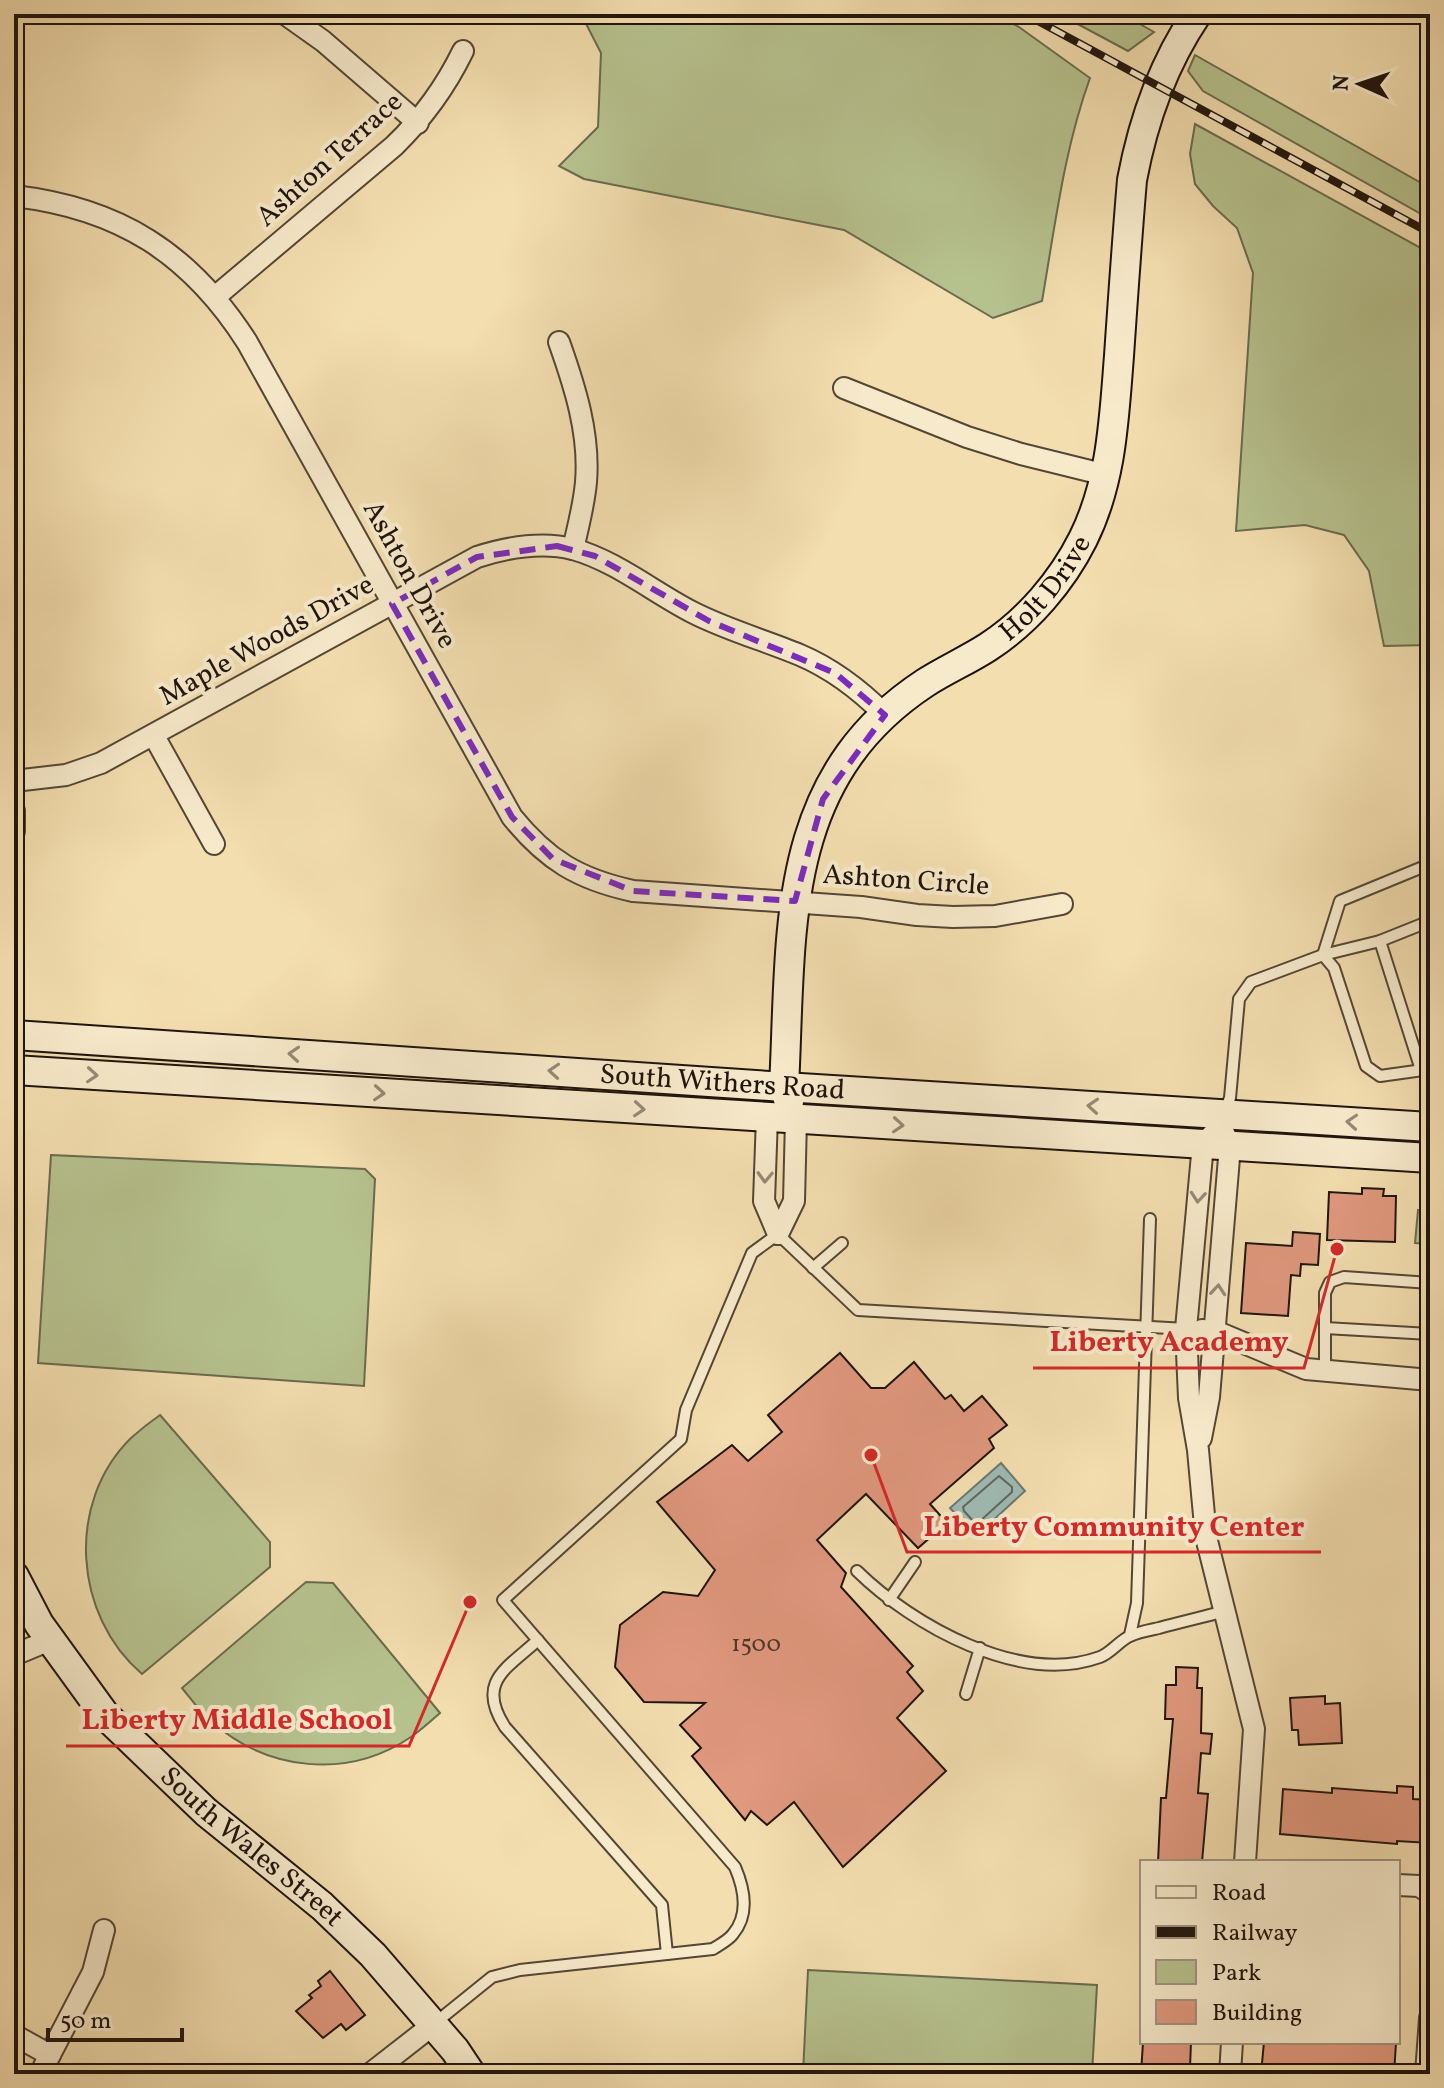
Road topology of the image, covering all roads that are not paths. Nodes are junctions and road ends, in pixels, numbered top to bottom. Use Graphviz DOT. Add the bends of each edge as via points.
graph roads {
  1 [pos="285,14"];
  2 [pos="1197,14"];
  3 [pos="463,51"];
  4 [pos="418,123"];
  5 [pos="14,196"];
  6 [pos="215,297"];
  7 [pos="559,342"];
  8 [pos="844,388"];
  9 [pos="1106,475"];
  10 [pos="573,549"];
  11 [pos="392,604"];
  12 [pos="885,715"];
  13 [pos="154,736"];
  14 [pos="14,781"];
  15 [pos="14,811"];
  16 [pos="14,831"];
  17 [pos="214,844"];
  18 [pos="1430,864"];
  19 [pos="795,901"];
  20 [pos="1062,904"];
  21 [pos="1430,921"];
  22 [pos="1380,941"];
  23 [pos="1323,955"];
  24 [pos="14,1035"];
  25 [pos="14,1070"];
  26 [pos="1425,1070"];
  27 [pos="784,1087"];
  28 [pos="767,1117"];
  29 [pos="796,1119"];
  30 [pos="1430,1127"];
  31 [pos="1219,1133"];
  32 [pos="1430,1158"];
  33 [pos="1150,1219"];
  34 [pos="778,1234"];
  35 [pos="842,1243"];
  36 [pos="813,1268"];
  37 [pos="1430,1283"];
  38 [pos="1147,1325"];
  39 [pos="1325,1328"];
  40 [pos="1186,1329"];
  41 [pos="1215,1331"];
  42 [pos="1430,1334"];
  43 [pos="1325,1372"];
  44 [pos="1430,1380"];
  45 [pos="1198,1450"];
  46 [pos="915,1562"];
  47 [pos="857,1571"];
  48 [pos="14,1576"];
  49 [pos="889,1600"];
  50 [pos="1225,1611"];
  51 [pos="1130,1635"];
  52 [pos="50,1640"];
  53 [pos="538,1640"];
  54 [pos="980,1648"];
  55 [pos="14,1655"];
  56 [pos="966,1694"];
  57 [pos="1245,1860"];
  58 [pos="1400,1885"];
  59 [pos="1430,1893"];
  60 [pos="104,1930"];
  61 [pos="667,1954"];
  62 [pos="1430,2018"];
  63 [pos="434,2024"];
  64 [pos="14,2035"];
  65 [pos="1232,2044"];
  66 [pos="50,2055"];
  67 [pos="40,2074"];
  68 [pos="370,2074"];
  69 [pos="471,2074"];
  70 [pos="1230,2074"];
  71 [pos="1426,2074"];
  1 -- 4 [label="street"];
  2 -- 9 [label="main road, Holt Drive" via="1159,86 1136,156"];
  3 -- 4 [label="street, Ashton Terrace"];
  4 -- 6 [label="street, Ashton Terrace"];
  5 -- 6 [label="street, Ashton Drive" via="77,206 135,231 187,267"];
  6 -- 11 [label="street, Ashton Drive" via="247,342"];
  7 -- 10 [label="street" via="574,383 587,462"];
  8 -- 9 [label="street" via="967,437"];
  9 -- 12 [label="main road, Holt Drive" via="1084,539 1045,596 992,645 928,682"];
  10 -- 11 [label="street, Maple Woods Drive" via="502,549 477,557"];
  10 -- 12 [label="street, Maple Woods Drive" via="616,567 709,621 835,673"];
  11 -- 13 [label="street, Maple Woods Drive"];
  11 -- 19 [label="street, Ashton Drive" via="512,817 553,859 576,874 633,891"];
  12 -- 19 [label="main road, Holt Drive" via="840,768 823,799 801,859"];
  13 -- 14 [label="street, Maple Woods Drive" via="66,775"];
  13 -- 17 [label="street"];
  15 -- 16 [label="street"];
  18 -- 23 [label="lane" via="1340,901"];
  19 -- 20 [label="street, Ashton Circle" via="953,917"];
  19 -- 27 [label="main road, Holt Drive"];
  21 -- 22 [label="lane"];
  22 -- 23 [label="lane"];
  22 -- 26 [label="lane"];
  23 -- 26 [label="lane" via="1334,968 1366,1066 1380,1076"];
  23 -- 31 [label="lane" via="1251,982 1239,999 1230,1098"];
  27 -- 24 [label="main road, South Withers Road, one-way"];
  25 -- 28 [label="main road, South Withers Road, one-way"];
  27 -- 28 [label="main road, Holt Drive"];
  27 -- 29 [label="main road, Holt Drive"];
  31 -- 27 [label="main road, South Withers Road, one-way"];
  28 -- 29 [label="main road, South Withers Road"];
  28 -- 34 [label="street, Holt Drive, one-way" via="764,1201"];
  29 -- 31 [label="main road, South Withers Road, one-way"];
  29 -- 34 [label="street, Holt Drive" via="794,1201"];
  30 -- 31 [label="main road, South Withers Road, one-way"];
  31 -- 32 [label="main road, South Withers Road"];
  31 -- 40 [label="street, one-way"];
  41 -- 31 [label="street, one-way"];
  33 -- 38 [label="lane"];
  34 -- 36 [label="lane"];
  34 -- 53 [label="lane" via="752,1253 686,1410 681,1439 503,1600"];
  35 -- 36 [label="lane"];
  36 -- 38 [label="lane" via="858,1310"];
  37 -- 39 [label="lane" via="1344,1277 1330,1282"];
  38 -- 40 [label="lane"];
  38 -- 51 [label="lane" via="1137,1603"];
  39 -- 42 [label="lane"];
  39 -- 43 [label="lane"];
  40 -- 41 [label="street"];
  40 -- 45 [label="street"];
  41 -- 43 [label="street"];
  41 -- 45 [label="street"];
  43 -- 44 [label="street"];
  45 -- 50 [label="street" via="1206,1537"];
  46 -- 49 [label="lane"];
  47 -- 49 [label="lane"];
  48 -- 52 [label="main road, South Wales Street"];
  49 -- 54 [label="lane" via="921,1622"];
  50 -- 51 [label="lane"];
  50 -- 57 [label="street" via="1254,1729"];
  51 -- 54 [label="lane" via="1102,1657 1072,1663 1041,1664"];
  52 -- 55 [label="street"];
  52 -- 63 [label="main road, South Wales Street" via="115,1725 206,1812 322,1906"];
  53 -- 61 [label="lane" via="501,1673 492,1690 493,1709 662,1905"];
  53 -- 61 [label="lane" via="735,1867 744,1911 734,1933 713,1949"];
  54 -- 56 [label="lane"];
  58 -- 59 [label="street"];
  60 -- 66 [label="street" via="93,1972"];
  61 -- 63 [label="lane" via="492,1977"];
  62 -- 71 [label="street"];
  63 -- 68 [label="street"];
  63 -- 69 [label="main road, South Wales Street"];
  64 -- 66 [label="street"];
  65 -- 70 [label="street"];
  66 -- 67 [label="street"];
}
